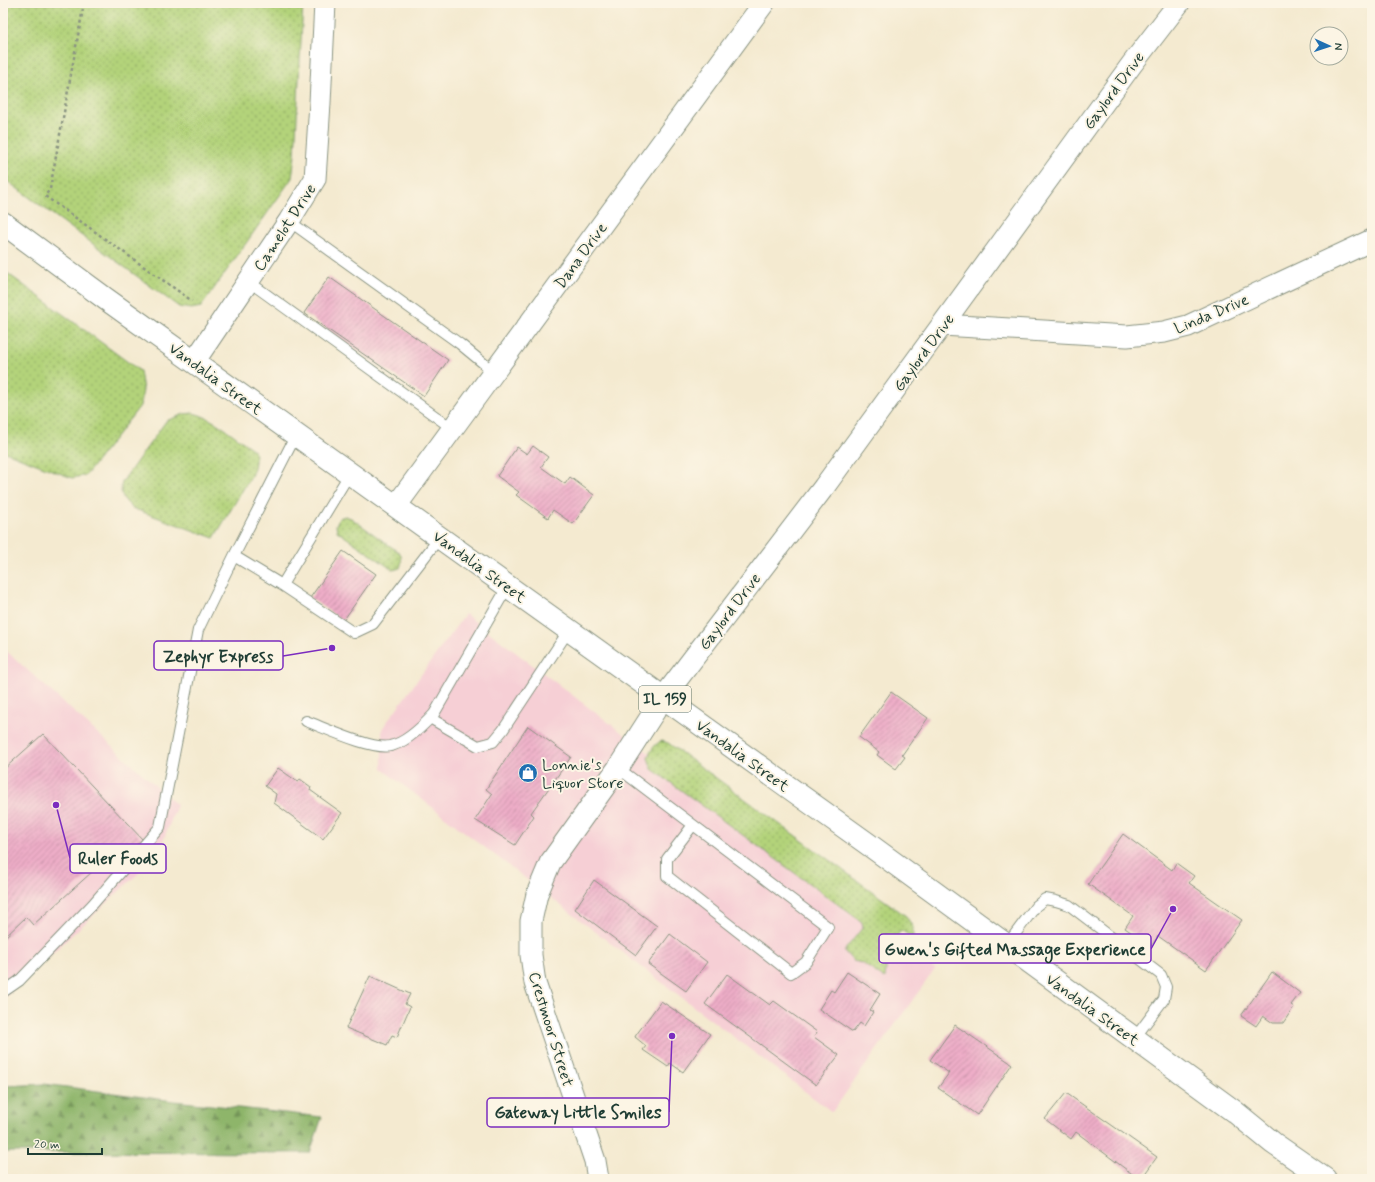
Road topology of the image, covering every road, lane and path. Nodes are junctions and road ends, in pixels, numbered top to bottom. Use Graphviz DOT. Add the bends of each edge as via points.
graph roads {
  1 [pos="84,3"];
  2 [pos="325,3"];
  3 [pos="764,3"];
  4 [pos="1170,6"];
  5 [pos="289,221"];
  6 [pos="3,223"];
  7 [pos="1372,240"];
  8 [pos="248,281"];
  9 [pos="192,301"];
  10 [pos="942,325"];
  11 [pos="194,362"];
  12 [pos="494,372"];
  13 [pos="453,429"];
  14 [pos="296,434"];
  15 [pos="350,474"];
  16 [pos="396,506"];
  17 [pos="440,538"];
  18 [pos="234,556"];
  19 [pos="282,585"];
  20 [pos="508,586"];
  21 [pos="569,630"];
  22 [pos="663,698"];
  23 [pos="430,718"];
  24 [pos="306,721"];
  25 [pos="618,768"];
  26 [pos="693,825"];
  27 [pos="1006,946"];
  28 [pos="3,992"];
  29 [pos="1134,1039"];
  30 [pos="598,1179"];
  31 [pos="1325,1179"];
  1 -- 9 [label="path" via="50,189 45,196"];
  2 -- 5 [label="street, Camelot Drive" via="315,179"];
  3 -- 12 [label="street, Dana Drive"];
  4 -- 10 [label="street, Gaylord Drive" via="1127,70"];
  5 -- 8 [label="street, Camelot Drive"];
  5 -- 12 [label="lane"];
  6 -- 11 [label="main road, Vandalia Street / IL 159"];
  7 -- 10 [label="street, Linda Drive" via="1188,326 1164,332 1127,336"];
  8 -- 11 [label="street, Camelot Drive"];
  8 -- 13 [label="lane"];
  10 -- 22 [label="street, Gaylord Drive" via="824,487"];
  11 -- 14 [label="main road, Vandalia Street / IL 159"];
  12 -- 13 [label="street, Dana Drive"];
  13 -- 16 [label="street, Dana Drive"];
  14 -- 15 [label="main road, Vandalia Street / IL 159"];
  14 -- 18 [label="lane"];
  15 -- 16 [label="main road, Vandalia Street / IL 159"];
  15 -- 19 [label="lane"];
  16 -- 17 [label="main road, Vandalia Street / IL 159"];
  17 -- 19 [label="lane" via="373,624 354,633"];
  17 -- 20 [label="main road, Vandalia Street / IL 159"];
  18 -- 19 [label="lane"];
  18 -- 28 [label="lane" via="198,630 160,828 30,970"];
  20 -- 21 [label="main road, Vandalia Street / IL 159"];
  20 -- 23 [label="lane"];
  21 -- 22 [label="main road, Vandalia Street / IL 159"];
  21 -- 23 [label="lane" via="493,742 478,746"];
  22 -- 25 [label="street, Crestmoor Street"];
  22 -- 27 [label="main road, Vandalia Street / IL 159"];
  23 -- 24 [label="lane" via="419,730 390,746 374,746"];
  25 -- 26 [label="lane"];
  25 -- 30 [label="street, Crestmoor Street" via="550,863 537,894 531,921 531,955 536,983 595,1161"];
  26 -- 26 [label="lane" via="828,927 806,962 791,973 667,876 668,859"];
  27 -- 29 [label="main road, Vandalia Street / IL 159"];
  27 -- 29 [label="lane" via="1036,906 1045,899 1068,905 1161,975 1166,987 1164,999"];
  29 -- 31 [label="main road, Vandalia Street / IL 159"];
}
